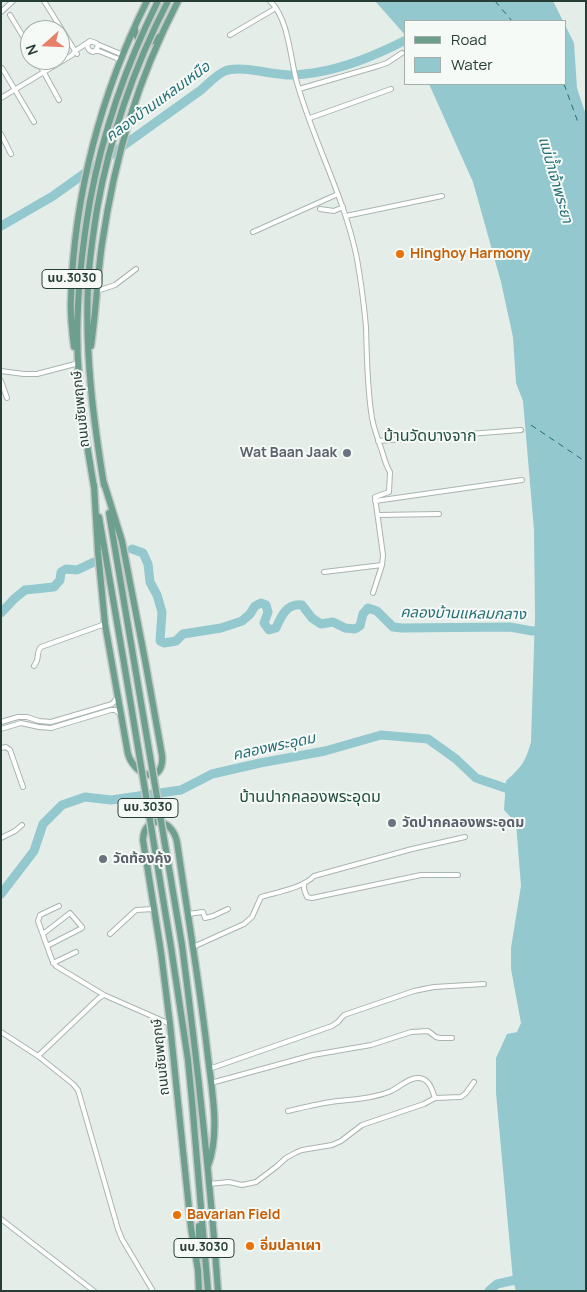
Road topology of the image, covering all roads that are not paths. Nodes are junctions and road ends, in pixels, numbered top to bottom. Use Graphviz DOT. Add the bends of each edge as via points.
graph roads {
  1 [pos="13,1"];
  2 [pos="44,1"];
  3 [pos="147,1"];
  4 [pos="158,1"];
  5 [pos="168,1"];
  6 [pos="178,1"];
  7 [pos="280,1"];
  8 [pos="273,5"];
  9 [pos="1,12"];
  10 [pos="10,15"];
  11 [pos="136,23"];
  12 [pos="163,31"];
  13 [pos="20,32"];
  14 [pos="230,36"];
  15 [pos="89,43"];
  16 [pos="97,44"];
  17 [pos="88,50"];
  18 [pos="95,51"];
  19 [pos="75,53"];
  20 [pos="402,53"];
  21 [pos="122,57"];
  22 [pos="2,68"];
  23 [pos="43,71"];
  24 [pos="298,86"];
  25 [pos="15,89"];
  26 [pos="391,89"];
  27 [pos="1,98"];
  28 [pos="59,100"];
  29 [pos="310,118"];
  30 [pos="34,122"];
  31 [pos="1,134"];
  32 [pos="11,154"];
  33 [pos="338,194"];
  34 [pos="442,196"];
  35 [pos="343,207"];
  36 [pos="320,209"];
  37 [pos="346,216"];
  38 [pos="253,232"];
  39 [pos="136,269"];
  40 [pos="97,292"];
  41 [pos="89,362"];
  42 [pos="75,364"];
  43 [pos="1,371"];
  44 [pos="78,376"];
  45 [pos="1,381"];
  46 [pos="7,398"];
  47 [pos="521,430"];
  48 [pos="378,441"];
  49 [pos="522,480"];
  50 [pos="104,483"];
  51 [pos="94,485"];
  52 [pos="375,501"];
  53 [pos="439,514"];
  54 [pos="378,515"];
  55 [pos="382,565"];
  56 [pos="324,572"];
  57 [pos="373,593"];
  58 [pos="105,624"];
  59 [pos="34,666"];
  60 [pos="118,695"];
  61 [pos="121,714"];
  62 [pos="71,716"];
  63 [pos="1,722"];
  64 [pos="73,722"];
  65 [pos="1,729"];
  66 [pos="1,748"];
  67 [pos="23,787"];
  68 [pos="22,825"];
  69 [pos="465,837"];
  70 [pos="1,838"];
  71 [pos="458,875"];
  72 [pos="304,884"];
  73 [pos="59,906"];
  74 [pos="154,909"];
  75 [pos="228,909"];
  76 [pos="188,914"];
  77 [pos="43,934"];
  78 [pos="110,934"];
  79 [pos="47,946"];
  80 [pos="193,947"];
  81 [pos="76,952"];
  82 [pos="54,963"];
  83 [pos="484,984"];
  84 [pos="104,995"];
  85 [pos="170,1024"];
  86 [pos="1,1032"];
  87 [pos="452,1038"];
  88 [pos="38,1056"];
  89 [pos="209,1069"];
  90 [pos="474,1082"];
  91 [pos="211,1083"];
  92 [pos="435,1098"];
  93 [pos="288,1111"];
  94 [pos="208,1166"];
  95 [pos="209,1184"];
  96 [pos="201,1206"];
  97 [pos="1,1220"];
  98 [pos="198,1270"];
  99 [pos="94,1291"];
  100 [pos="153,1291"];
  101 [pos="200,1291"];
  102 [pos="208,1291"];
  103 [pos="218,1291"];
  1 -- 9 [label="street"];
  2 -- 19 [label="street"];
  3 -- 11 [label="main road, ถนนชัยพฤกษ์ / นบ.3030"];
  4 -- 44 [label="main road, ถนนชัยพฤกษ์ / นบ.3030, bridge" via="129,65 100,150 83,243"];
  5 -- 41 [label="main road, ถนนชัยพฤกษ์ / นบ.3030, bridge" via="136,68 105,168 89,264"];
  6 -- 12 [label="main road, นบ.3030"];
  7 -- 8 [label="street"];
  8 -- 14 [label="street"];
  8 -- 24 [label="street" via="281,17"];
  10 -- 13 [label="street"];
  11 -- 12 [label="main road" via="136,34 145,43 157,40"];
  11 -- 21 [label="main road, ถนนชัยพฤกษ์ / นบ.3030"];
  12 -- 40 [label="main road, นบ.3030" via="139,88 118,158 109,198"];
  15 -- 16 [label="street"];
  15 -- 17 [label="street"];
  15 -- 19 [label="street"];
  16 -- 18 [label="street"];
  16 -- 21 [label="street"];
  17 -- 18 [label="street"];
  17 -- 19 [label="street"];
  18 -- 21 [label="street"];
  19 -- 23 [label="street"];
  20 -- 24 [label="street" via="387,63"];
  21 -- 42 [label="main road, ถนนชัยพฤกษ์ / นบ.3030" via="91,151 77,220 71,298"];
  22 -- 25 [label="street"];
  23 -- 25 [label="street"];
  23 -- 28 [label="street"];
  24 -- 29 [label="street"];
  25 -- 27 [label="street"];
  25 -- 30 [label="street"];
  26 -- 29 [label="street"];
  29 -- 33 [label="street"];
  31 -- 32 [label="street"];
  33 -- 35 [label="street"];
  33 -- 38 [label="street"];
  34 -- 37 [label="street"];
  35 -- 36 [label="street" via="330,212"];
  35 -- 37 [label="street"];
  37 -- 48 [label="street" via="362,287 369,394"];
  39 -- 40 [label="street" via="115,285"];
  40 -- 41 [label="main road"];
  41 -- 50 [label="main road, ถนนชัยพฤกษ์ / นบ.3030"];
  42 -- 43 [label="street" via="37,374"];
  42 -- 44 [label="main road, ถนนชัยพฤกษ์ / นบ.3030"];
  44 -- 51 [label="main road, ถนนชัยพฤกษ์ / นบ.3030"];
  45 -- 46 [label="street"];
  47 -- 48 [label="street"];
  48 -- 52 [label="street" via="390,478 389,492 375,497"];
  49 -- 52 [label="street"];
  50 -- 61 [label="main road" via="122,541 145,660 162,762 156,772 143,774 131,763"];
  50 -- 94 [label="main road, ถนนชัยพฤกษ์ / นบ.3030, bridge" via="182,945"];
  51 -- 58 [label="main road"];
  51 -- 96 [label="main road, ถนนชัยพฤกษ์ / นบ.3030, bridge" via="188,1060"];
  52 -- 54 [label="street"];
  53 -- 54 [label="street"];
  54 -- 55 [label="street"];
  55 -- 56 [label="street"];
  55 -- 57 [label="street"];
  58 -- 59 [label="street" via="41,646"];
  58 -- 60 [label="main road"];
  60 -- 61 [label="main road"];
  60 -- 62 [label="street" via="112,704"];
  61 -- 64 [label="street" via="111,710"];
  62 -- 63 [label="street" via="51,722 18,717"];
  62 -- 64 [label="street"];
  64 -- 65 [label="street" via="51,728 21,723"];
  66 -- 67 [label="street" via="10,750"];
  68 -- 70 [label="street"];
  69 -- 72 [label="street" via="314,876"];
  71 -- 72 [label="street" via="421,875 317,897 307,897"];
  72 -- 80 [label="street" via="261,897 252,917 244,924"];
  73 -- 77 [label="street" via="40,915 38,921"];
  74 -- 76 [label="main road, ถนนชัยพฤกษ์" via="143,840 147,828 159,822 171,827 176,837"];
  74 -- 78 [label="street" via="136,910"];
  74 -- 85 [label="main road, ถนนชัยพฤกษ์"];
  75 -- 76 [label="street" via="205,918 203,912"];
  76 -- 80 [label="main road, ถนนชัยพฤกษ์"];
  77 -- 79 [label="street"];
  77 -- 79 [label="street" via="70,913 82,927"];
  79 -- 82 [label="street"];
  80 -- 89 [label="main road, ถนนชัยพฤกษ์"];
  81 -- 82 [label="street"];
  82 -- 84 [label="street"];
  83 -- 89 [label="street" via="414,991 344,1015 332,1026"];
  84 -- 85 [label="street"];
  84 -- 88 [label="street"];
  85 -- 98 [label="main road, ถนนชัยพฤกษ์"];
  86 -- 88 [label="street"];
  87 -- 91 [label="street" via="436,1037 428,1031 410,1032"];
  88 -- 100 [label="street" via="78,1090 118,1229"];
  89 -- 91 [label="main road, ถนนชัยพฤกษ์"];
  90 -- 92 [label="street" via="461,1097"];
  91 -- 94 [label="main road, ถนนชัยพฤกษ์" via="215,1120"];
  92 -- 93 [label="street" via="429,1083 419,1078 383,1094"];
  92 -- 95 [label="street" via="362,1125 332,1145 302,1150 286,1158 256,1182"];
  94 -- 95 [label="main road, ถนนชัยพฤกษ์"];
  95 -- 103 [label="main road, ถนนชัยพฤกษ์"];
  96 -- 98 [label="main road"];
  96 -- 102 [label="main road, ถนนชัยพฤกษ์ / นบ.3030"];
  97 -- 99 [label="street"];
  98 -- 101 [label="main road, ถนนชัยพฤกษ์"];
}
